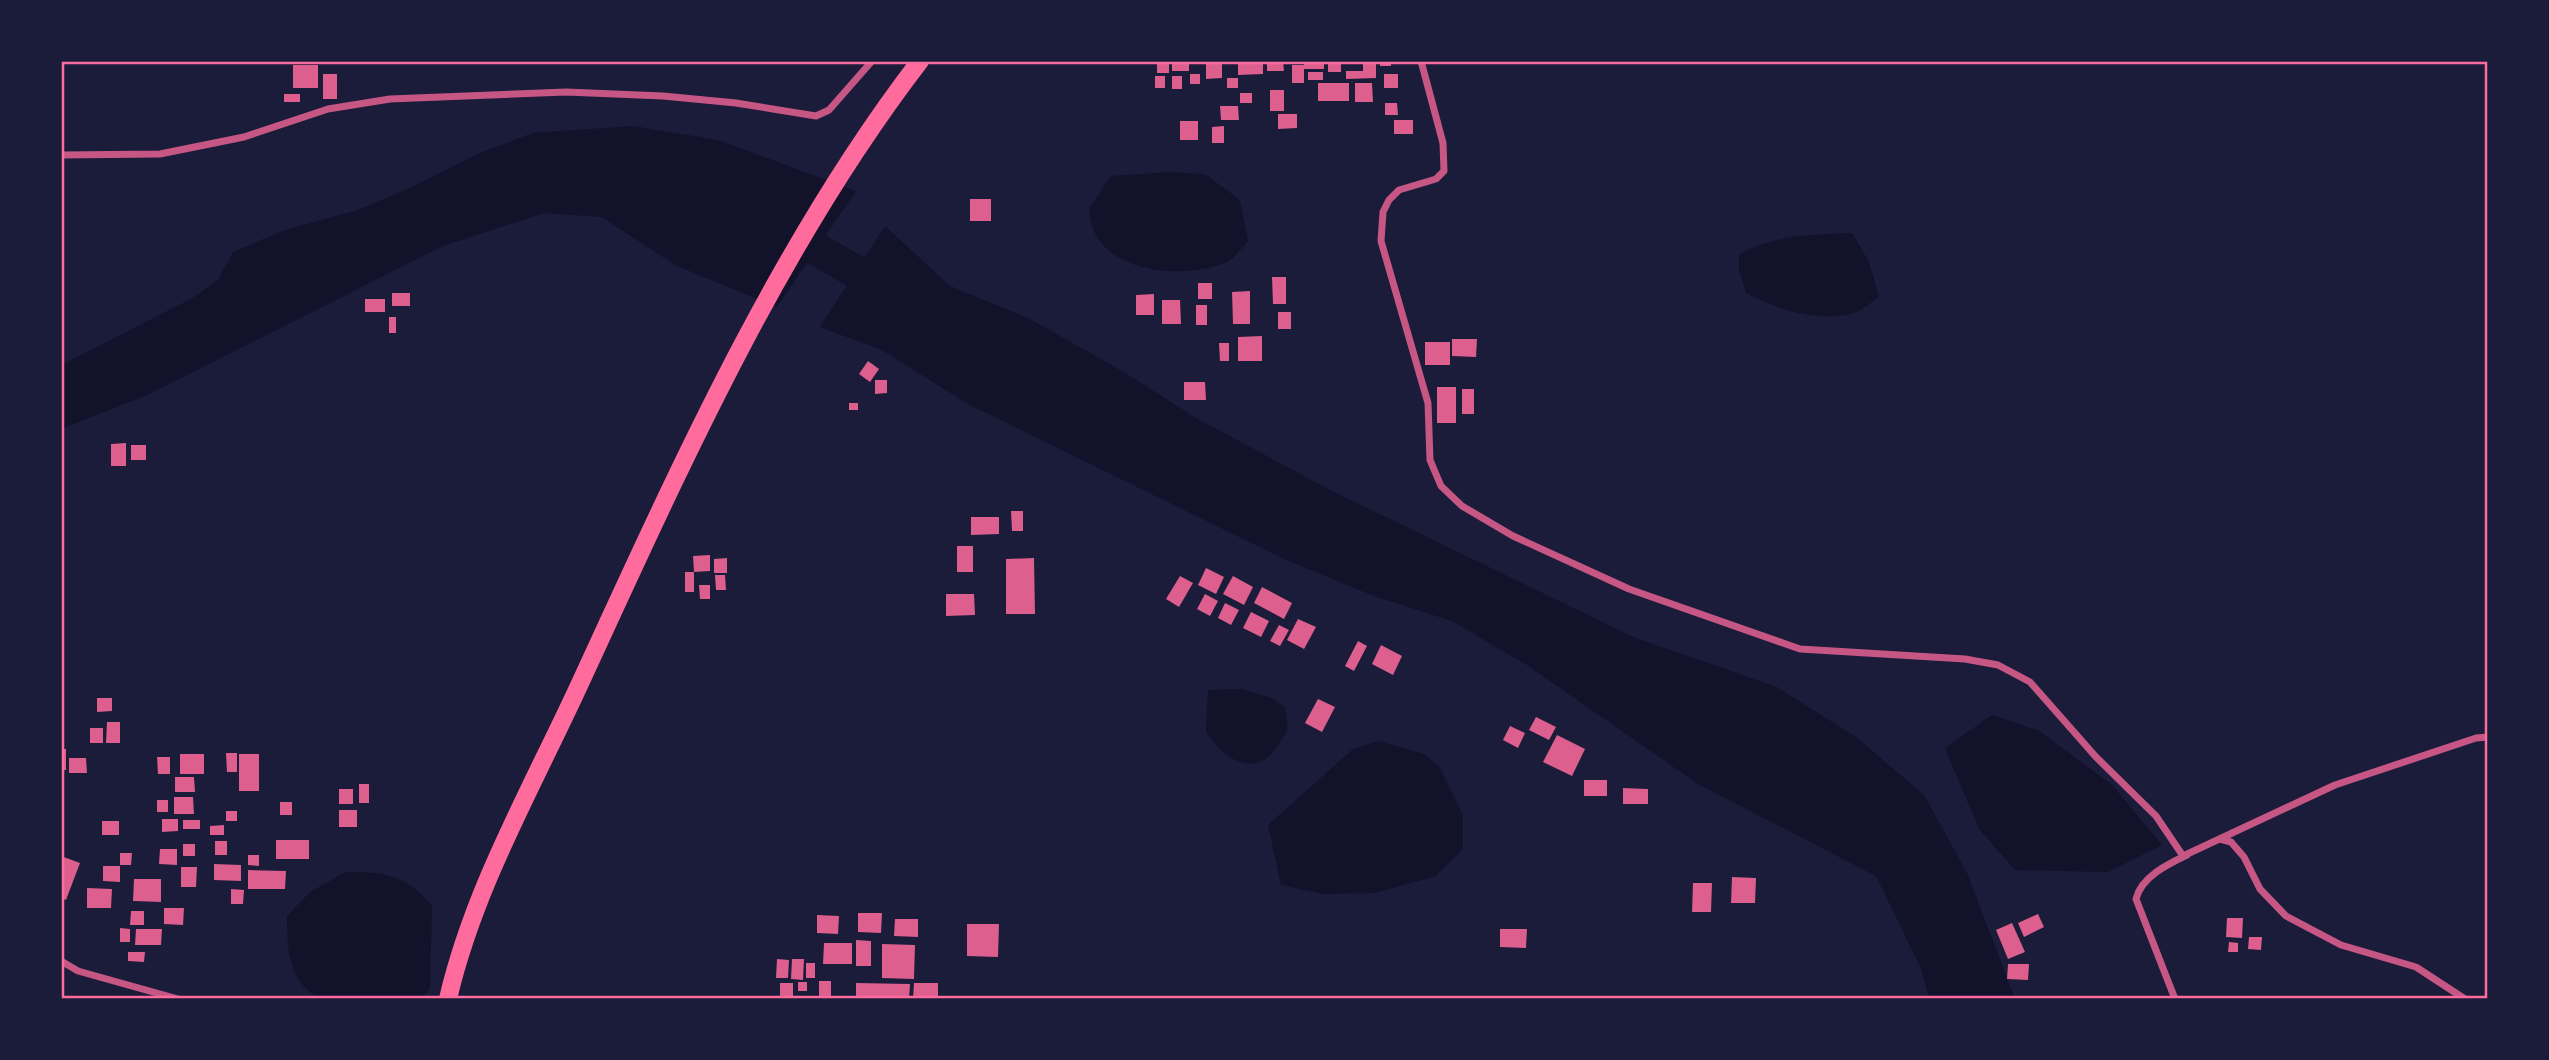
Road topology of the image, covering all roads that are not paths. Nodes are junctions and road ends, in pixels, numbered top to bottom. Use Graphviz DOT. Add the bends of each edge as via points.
graph roads {
  1 [pos="872,61"];
  2 [pos="920,61"];
  3 [pos="1421,61"];
  4 [pos="61,155"];
  5 [pos="2488,737"];
  6 [pos="2183,856"];
  7 [pos="61,961"];
  8 [pos="178,999"];
  9 [pos="448,999"];
  10 [pos="2175,999"];
  11 [pos="2465,999"];
  1 -- 4 [label="street" via="829,110 816,116 700,99 566,92 390,99 328,110 244,137 160,154"];
  2 -- 9 [label="main road" via="877,116 757,315 486,885 457,960"];
  3 -- 6 [label="street" via="1443,143 1444,171 1436,179 1399,190 1389,200 1383,212 1381,241 1428,403 1430,460 1441,486 1462,506 1513,536 1629,589 1743,631 1800,649 1998,665 2030,682 2096,758 2156,816"];
  5 -- 6 [label="street" via="2335,785"];
  6 -- 10 [label="street" via="2151,876 2136,898"];
  6 -- 11 [label="street" via="2220,839 2231,842 2264,894 2286,916 2341,945 2416,967"];
  7 -- 8 [label="street" via="78,971"];
}
